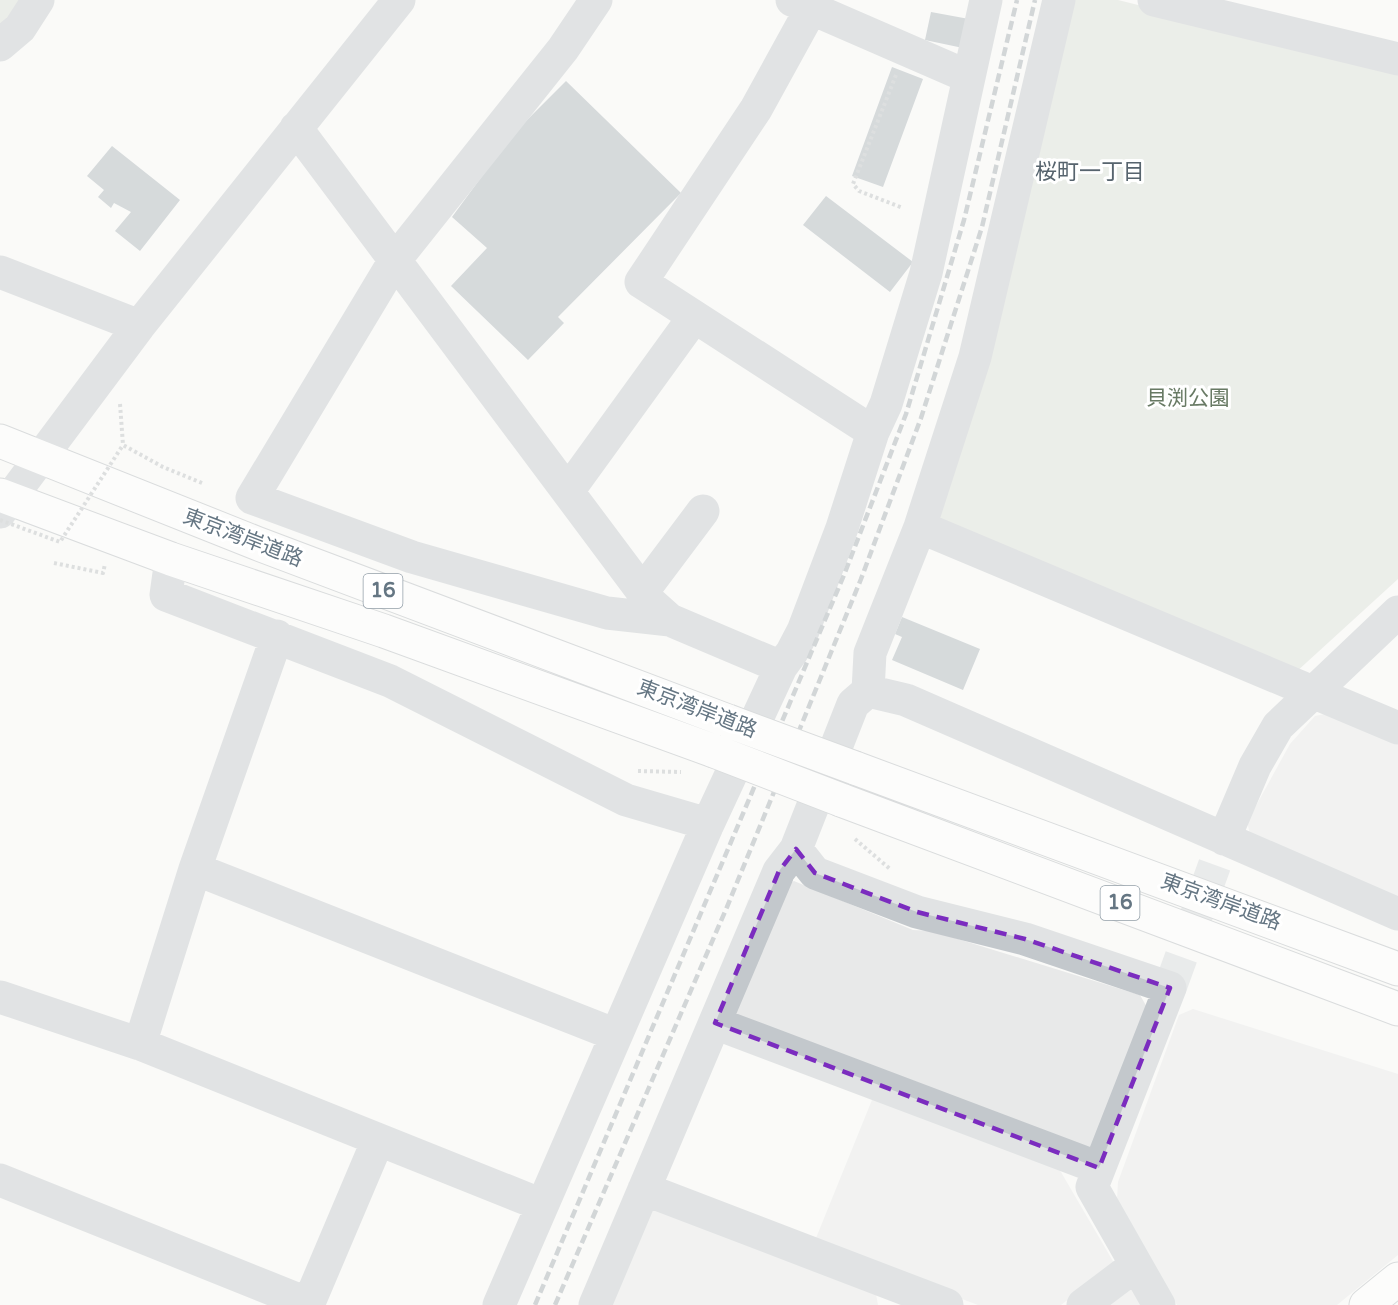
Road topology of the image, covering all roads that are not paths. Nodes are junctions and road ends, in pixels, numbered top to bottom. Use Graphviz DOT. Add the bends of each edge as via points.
graph roads {
  1 [pos="39,0"];
  2 [pos="399,0"];
  3 [pos="596,0"];
  4 [pos="986,0"];
  5 [pos="1059,0"];
  6 [pos="1154,0"];
  7 [pos="805,3"];
  8 [pos="0,45"];
  9 [pos="1398,59"];
  10 [pos="969,77"];
  11 [pos="296,128"];
  12 [pos="395,260"];
  13 [pos="0,272"];
  14 [pos="694,317"];
  15 [pos="139,326"];
  16 [pos="873,432"];
  17 [pos="0,441"];
  18 [pos="40,458"];
  19 [pos="568,491"];
  20 [pos="3,507"];
  21 [pos="703,511"];
  22 [pos="920,527"];
  23 [pos="171,559"];
  24 [pos="642,591"];
  25 [pos="1398,612"];
  26 [pos="670,620"];
  27 [pos="277,636"];
  28 [pos="781,667"];
  29 [pos="868,691"];
  30 [pos="1315,693"];
  31 [pos="1398,728"];
  32 [pos="708,824"];
  33 [pos="1224,839"];
  34 [pos="796,849"];
  35 [pos="195,869"];
  36 [pos="1398,914"];
  37 [pos="1398,969"];
  38 [pos="0,997"];
  39 [pos="1398,1009"];
  40 [pos="715,1023"];
  41 [pos="616,1035"];
  42 [pos="140,1044"];
  43 [pos="378,1140"];
  44 [pos="1099,1168"];
  45 [pos="0,1180"];
  46 [pos="645,1190"];
  47 [pos="542,1205"];
  48 [pos="1136,1265"];
  49 [pos="1398,1279"];
  50 [pos="891,1295"];
  51 [pos="308,1304"];
  52 [pos="499,1305"];
  53 [pos="595,1305"];
  54 [pos="947,1305"];
  55 [pos="1083,1305"];
  56 [pos="1159,1305"];
  57 [pos="1366,1305"];
  1 -- 8 [label="street" via="20,28"];
  2 -- 11 [label="street"];
  3 -- 12 [label="street" via="563,49"];
  4 -- 10 [label="street"];
  5 -- 22 [label="street" via="975,357"];
  6 -- 9 [label="street"];
  7 -- 10 [label="street"];
  7 -- 14 [label="street" via="756,109 641,282"];
  10 -- 16 [label="street" via="926,273 886,404"];
  11 -- 12 [label="street"];
  11 -- 15 [label="street"];
  12 -- 19 [label="street"];
  12 -- 26 [label="street" via="252,498 434,564 607,613"];
  13 -- 15 [label="street"];
  14 -- 16 [label="street"];
  14 -- 19 [label="street"];
  15 -- 18 [label="street"];
  16 -- 28 [label="street" via="803,631"];
  17 -- 18 [label="highway, 東京湾岸道路 / 16"];
  18 -- 20 [label="street"];
  18 -- 37 [label="highway, 東京湾岸道路 / 16, bridge" via="728,721"];
  19 -- 24 [label="street"];
  20 -- 23 [label="highway, 東京湾岸道路 / 16"];
  21 -- 24 [label="street"];
  22 -- 29 [label="street" via="870,653"];
  22 -- 30 [label="street"];
  23 -- 27 [label="street" via="166,594"];
  23 -- 39 [label="highway, 東京湾岸道路 / 16, bridge" via="384,631 714,751"];
  24 -- 26 [label="street"];
  25 -- 30 [label="street"];
  26 -- 28 [label="street"];
  27 -- 32 [label="street" via="390,681 626,800"];
  27 -- 35 [label="street"];
  28 -- 32 [label="street"];
  29 -- 33 [label="street" via="906,700"];
  29 -- 34 [label="street" via="853,704"];
  30 -- 31 [label="street"];
  30 -- 33 [label="street" via="1278,726 1266,745"];
  32 -- 41 [label="street"];
  33 -- 36 [label="street"];
  34 -- 40 [label="street" via="779,872"];
  34 -- 44 [label="street" via="815,873 917,912 1025,939 1170,988"];
  35 -- 41 [label="street"];
  35 -- 42 [label="street"];
  38 -- 42 [label="street"];
  40 -- 44 [label="street"];
  40 -- 46 [label="street"];
  41 -- 47 [label="street"];
  42 -- 43 [label="street"];
  43 -- 47 [label="street"];
  43 -- 51 [label="street"];
  44 -- 48 [label="street" via="1092,1187"];
  45 -- 51 [label="street"];
  46 -- 50 [label="street"];
  46 -- 53 [label="street"];
  47 -- 52 [label="street"];
  48 -- 55 [label="street"];
  48 -- 56 [label="street"];
  49 -- 57 [label="highway"];
  50 -- 54 [label="street"];
}
